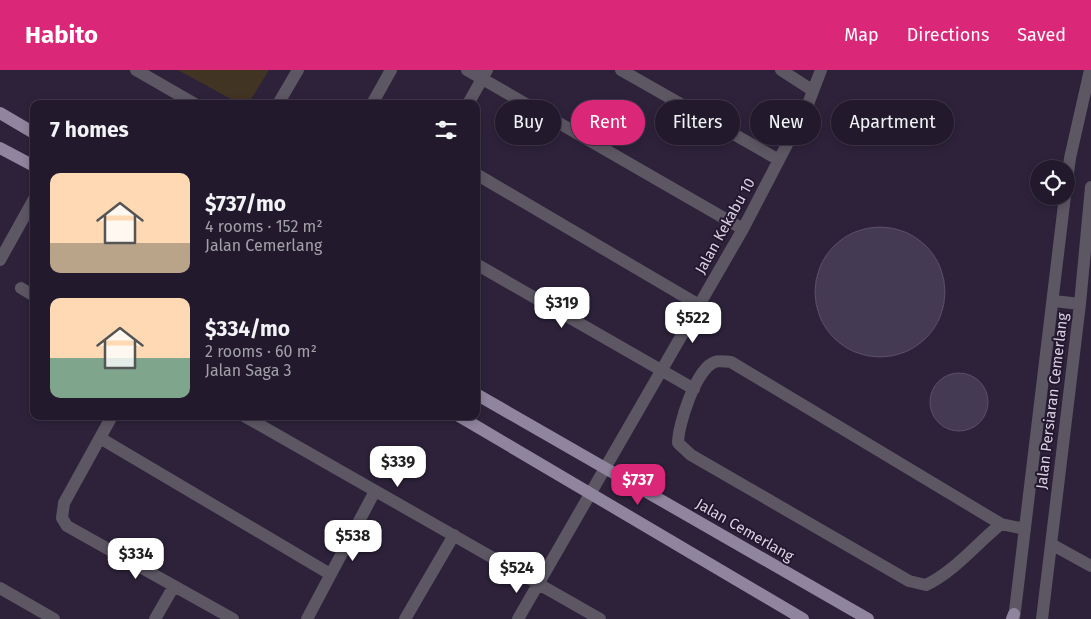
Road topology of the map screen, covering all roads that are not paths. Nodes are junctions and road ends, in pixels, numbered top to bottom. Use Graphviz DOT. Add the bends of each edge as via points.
graph roads {
  1 [pos="136,70"];
  2 [pos="298,70"];
  3 [pos="391,70"];
  4 [pos="467,70"];
  5 [pos="621,70"];
  6 [pos="781,70"];
  7 [pos="821,70"];
  8 [pos="1090,70"];
  9 [pos="484,75"];
  10 [pos="812,90"];
  11 [pos="188,100"];
  12 [pos="280,100"];
  13 [pos="374,100"];
  14 [pos="470,100"];
  15 [pos="0,113"];
  16 [pos="30,131"];
  17 [pos="0,148"];
  18 [pos="779,160"];
  19 [pos="1070,160"];
  20 [pos="30,164"];
  21 [pos="480,176"];
  22 [pos="1091,187"];
  23 [pos="1064,205"];
  24 [pos="30,206"];
  25 [pos="743,229"];
  26 [pos="0,260"];
  27 [pos="480,266"];
  28 [pos="20,288"];
  29 [pos="30,294"];
  30 [pos="1054,301"];
  31 [pos="1080,304"];
  32 [pos="699,305"];
  33 [pos="662,370"];
  34 [pos="694,389"];
  35 [pos="480,396"];
  36 [pos="110,420"];
  37 [pos="251,420"];
  38 [pos="467,420"];
  39 [pos="100,438"];
  40 [pos="604,469"];
  41 [pos="375,491"];
  42 [pos="590,493"];
  43 [pos="1001,524"];
  44 [pos="1025,529"];
  45 [pos="454,535"];
  46 [pos="1051,544"];
  47 [pos="1091,566"];
  48 [pos="330,574"];
  49 [pos="539,582"];
  50 [pos="174,586"];
  51 [pos="0,588"];
  52 [pos="1013,617"];
  53 [pos="54,619"];
  54 [pos="155,619"];
  55 [pos="233,619"];
  56 [pos="306,619"];
  57 [pos="405,619"];
  58 [pos="518,619"];
  59 [pos="600,619"];
  60 [pos="803,619"];
  61 [pos="868,619"];
  62 [pos="1042,619"];
  1 -- 11 [label="street"];
  2 -- 12 [label="street"];
  3 -- 13 [label="street"];
  4 -- 9 [label="street"];
  5 -- 18 [label="street"];
  6 -- 10 [label="street"];
  7 -- 10 [label="street, Jalan Kekabu 10"];
  8 -- 19 [label="street"];
  9 -- 14 [label="street"];
  9 -- 25 [label="street"];
  10 -- 18 [label="street, Jalan Kekabu 10"];
  15 -- 16 [label="main road"];
  17 -- 20 [label="main road"];
  18 -- 25 [label="street, Jalan Kekabu 10"];
  21 -- 32 [label="street"];
  22 -- 31 [label="street, Jalan Persiaran Cemerlang"];
  23 -- 30 [label="street, Jalan Persiaran Cemerlang"];
  24 -- 26 [label="street"];
  25 -- 32 [label="street, Jalan Kekabu 10"];
  27 -- 33 [label="street"];
  28 -- 29 [label="street"];
  30 -- 31 [label="street"];
  30 -- 44 [label="street, Jalan Persiaran Cemerlang"];
  31 -- 46 [label="street, Jalan Persiaran Cemerlang"];
  32 -- 33 [label="street, Jalan Kekabu 10"];
  33 -- 34 [label="street"];
  33 -- 40 [label="street, Jalan Kekabu 10"];
  34 -- 43 [label="street" via="702,372 714,362 731,362"];
  34 -- 43 [label="street" via="678,430 678,443 691,455 909,581 926,585 944,577"];
  35 -- 40 [label="main road, Jalan Cemerlang"];
  36 -- 39 [label="street"];
  37 -- 41 [label="street"];
  38 -- 42 [label="main road"];
  39 -- 48 [label="street"];
  39 -- 50 [label="street" via="64,503 62,518 67,526"];
  40 -- 42 [label="street, Jalan Kekabu 10"];
  40 -- 61 [label="main road, Jalan Cemerlang"];
  41 -- 45 [label="street"];
  41 -- 48 [label="street"];
  42 -- 49 [label="street, Jalan Kekabu 10"];
  42 -- 60 [label="main road"];
  43 -- 44 [label="street"];
  44 -- 52 [label="street, Jalan Persiaran Cemerlang"];
  45 -- 49 [label="street"];
  45 -- 57 [label="street"];
  46 -- 47 [label="street"];
  46 -- 62 [label="street, Jalan Persiaran Cemerlang"];
  48 -- 56 [label="street"];
  49 -- 58 [label="street, Jalan Kekabu 10"];
  49 -- 59 [label="street"];
  50 -- 54 [label="street"];
  50 -- 55 [label="street"];
  51 -- 53 [label="street"];
}
